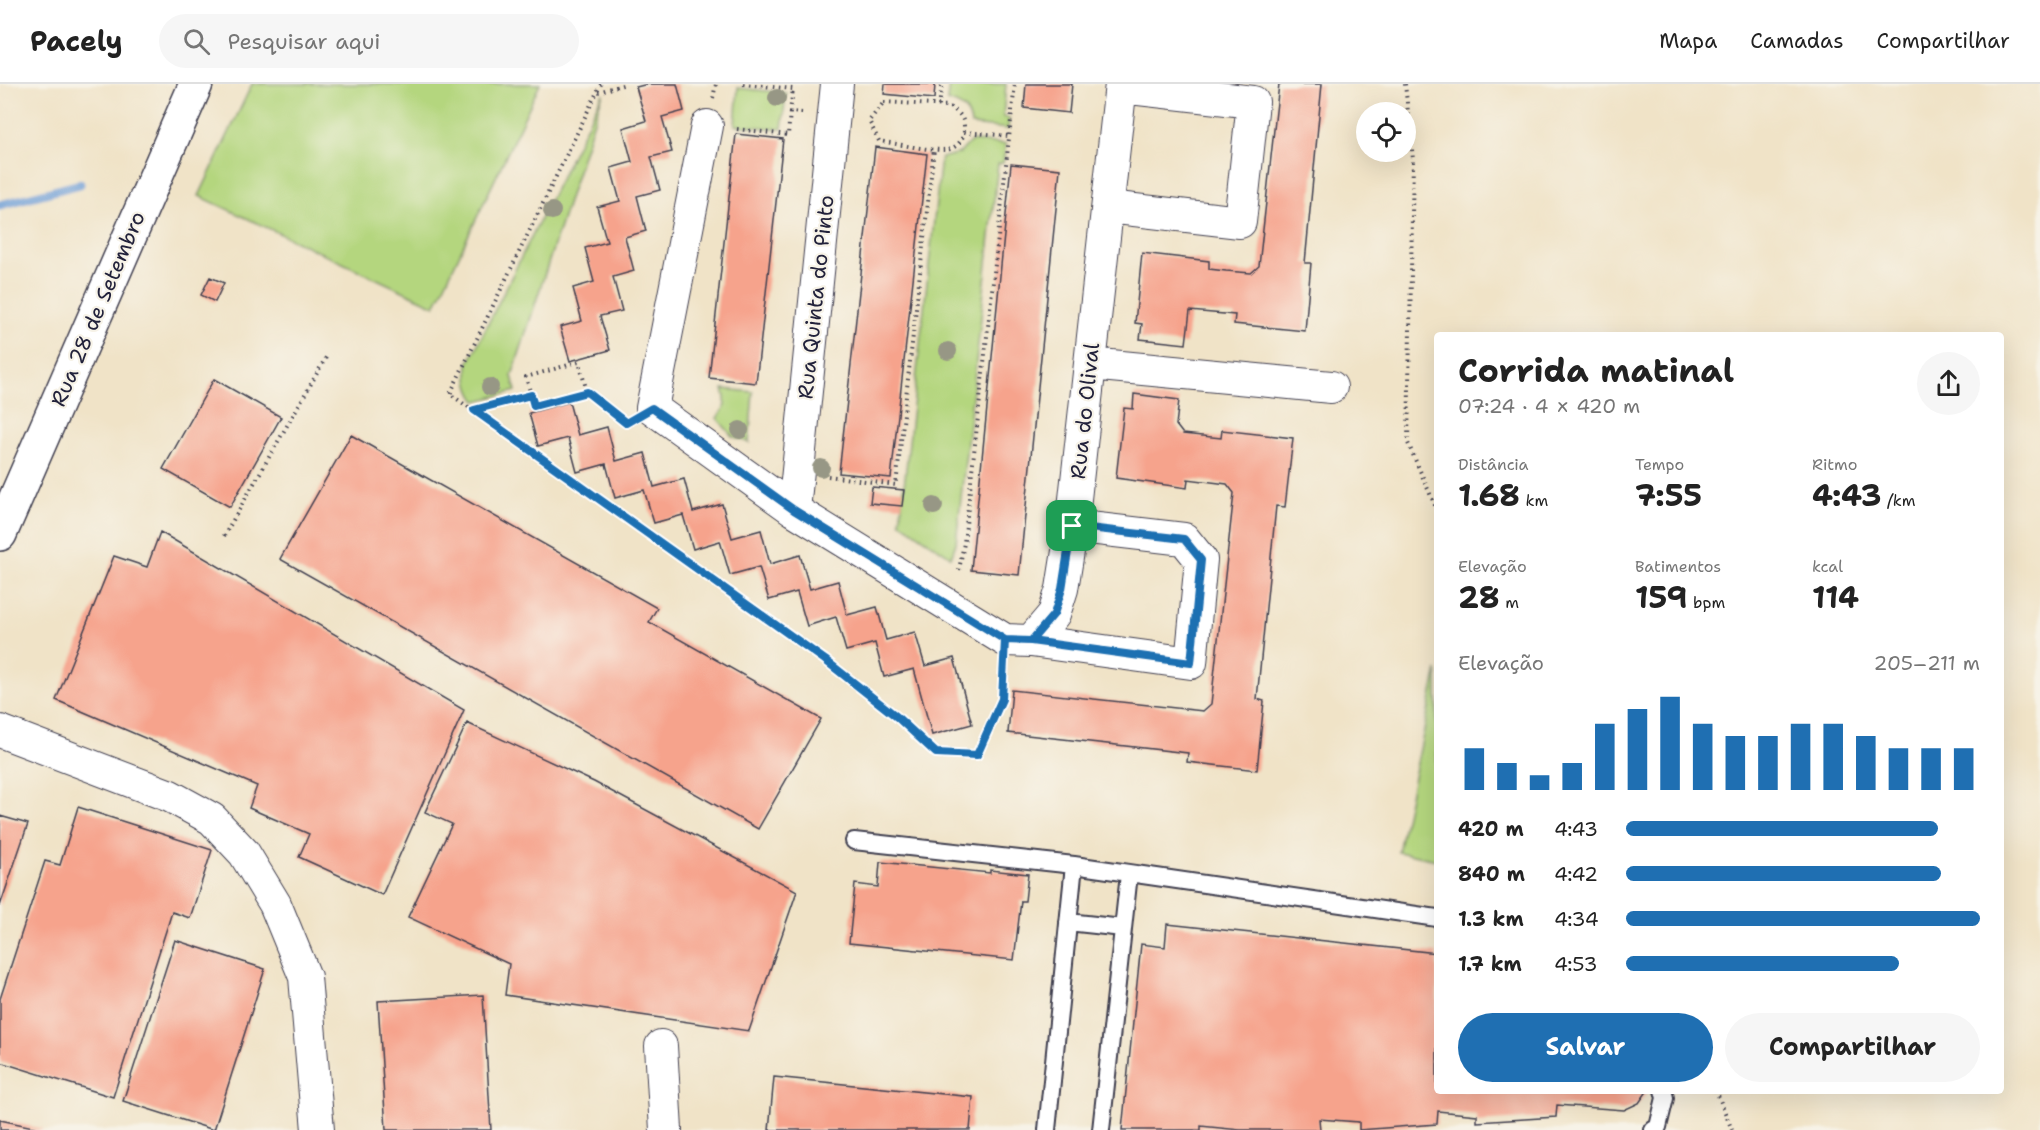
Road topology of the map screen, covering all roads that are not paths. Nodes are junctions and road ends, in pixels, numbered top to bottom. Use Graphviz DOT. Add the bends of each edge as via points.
graph roads {
  1 [pos="196,84"];
  2 [pos="837,84"];
  3 [pos="1121,86"];
  4 [pos="707,126"];
  5 [pos="1108,207"];
  6 [pos="1090,363"];
  7 [pos="1330,387"];
  8 [pos="794,510"];
  9 [pos="1072,526"];
  10 [pos="0,534"];
  11 [pos="1018,641"];
  12 [pos="0,732"];
  13 [pos="854,841"];
  14 [pos="1074,865"];
  15 [pos="1130,874"];
  16 [pos="1434,918"];
  17 [pos="1068,922"];
  18 [pos="1123,928"];
  19 [pos="661,1046"];
  20 [pos="1664,1094"];
  21 [pos="318,1130"];
  22 [pos="666,1130"];
  23 [pos="1047,1130"];
  24 [pos="1101,1130"];
  25 [pos="1653,1130"];
  1 -- 10 [label="main road, Rua 28 de Setembro"];
  2 -- 8 [label="street, Rua Quinta do Pinto"];
  3 -- 5 [label="street, Rua do Olival"];
  3 -- 5 [label="street" via="1253,102 1242,211 1240,222"];
  4 -- 8 [label="street" via="652,408"];
  5 -- 6 [label="street, Rua do Olival"];
  6 -- 7 [label="street"];
  6 -- 9 [label="street, Rua do Olival"];
  8 -- 11 [label="street"];
  9 -- 11 [label="street, Rua do Olival" via="1054,614"];
  9 -- 11 [label="street" via="1184,539 1201,560 1191,663"];
  12 -- 21 [label="street" via="170,796 212,819 244,853 275,904 305,977"];
  13 -- 14 [label="lane"];
  14 -- 15 [label="lane"];
  14 -- 17 [label="lane"];
  15 -- 16 [label="lane"];
  15 -- 18 [label="lane"];
  17 -- 18 [label="lane"];
  17 -- 23 [label="lane"];
  18 -- 24 [label="lane"];
  19 -- 22 [label="street"];
  20 -- 25 [label="lane" via="1658,1127"];
}
